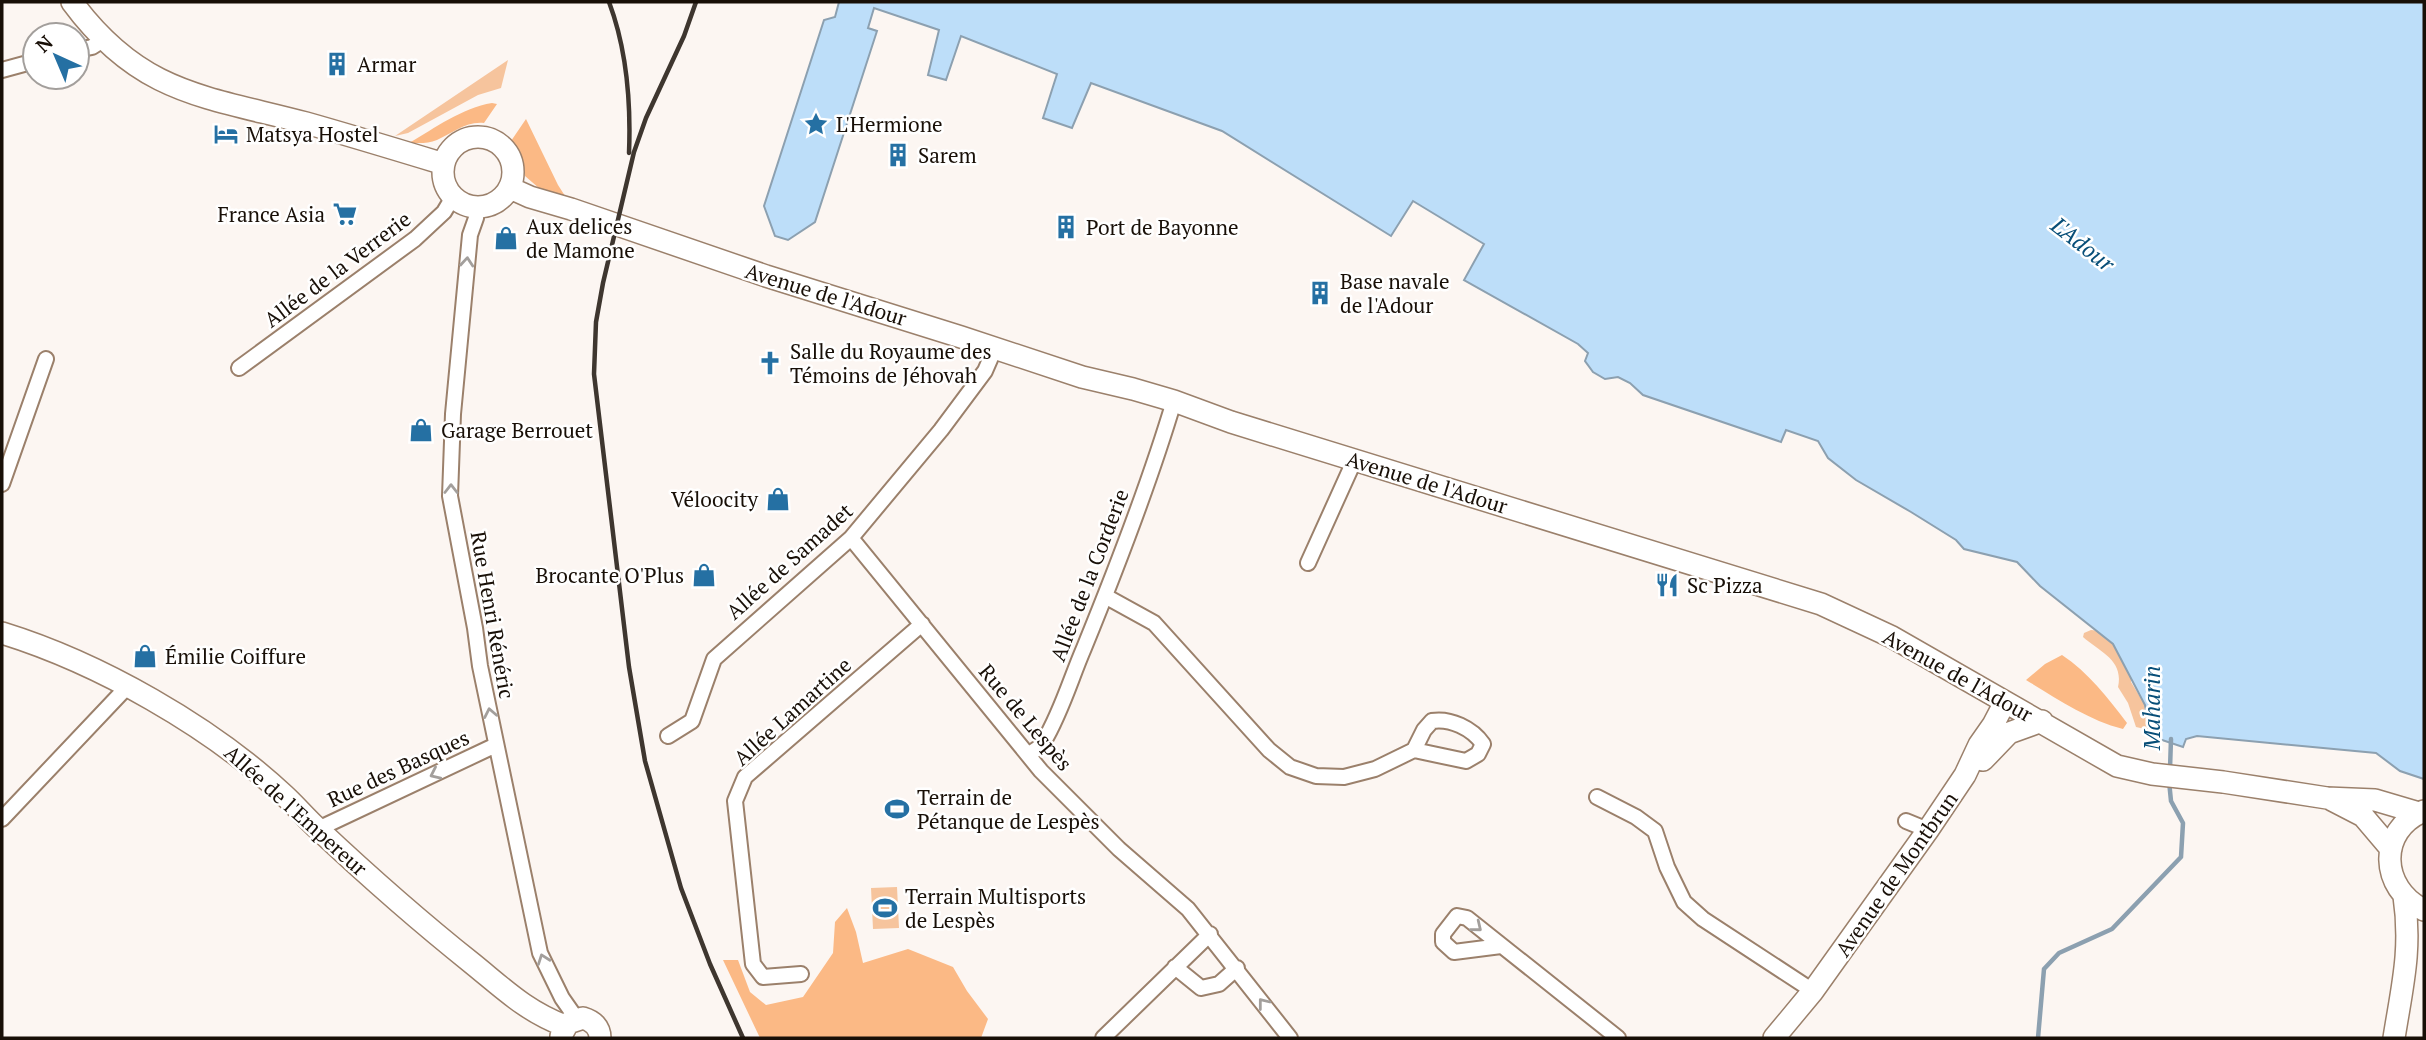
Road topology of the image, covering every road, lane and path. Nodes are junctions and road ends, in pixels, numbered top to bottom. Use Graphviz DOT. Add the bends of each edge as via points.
graph roads {
  1 [pos="72,2"];
  2 [pos="103,40"];
  3 [pos="91,47"];
  4 [pos="21,65"];
  5 [pos="2,70"];
  6 [pos="444,164"];
  7 [pos="510,188"];
  8 [pos="453,197"];
  9 [pos="477,208"];
  10 [pos="995,348"];
  11 [pos="46,359"];
  12 [pos="239,368"];
  13 [pos="1174,401"];
  14 [pos="1354,459"];
  15 [pos="2,484"];
  16 [pos="851,538"];
  17 [pos="1308,563"];
  18 [pos="1105,596"];
  19 [pos="922,624"];
  20 [pos="2,634"];
  21 [pos="127,687"];
  22 [pos="2005,702"];
  23 [pos="2042,721"];
  24 [pos="668,736"];
  25 [pos="496,745"];
  26 [pos="1414,750"];
  27 [pos="1028,754"];
  28 [pos="1965,775"];
  29 [pos="1597,797"];
  30 [pos="2327,798"];
  31 [pos="2422,812"];
  32 [pos="2,819"];
  33 [pos="1906,821"];
  34 [pos="318,830"];
  35 [pos="1928,830"];
  36 [pos="2391,849"];
  37 [pos="2404,896"];
  38 [pos="2424,910"];
  39 [pos="2424,933"];
  40 [pos="1210,934"];
  41 [pos="1501,946"];
  42 [pos="2407,962"];
  43 [pos="1175,967"];
  44 [pos="1237,968"];
  45 [pos="801,974"];
  46 [pos="1813,990"];
  47 [pos="567,1027"];
  48 [pos="1781,1036"];
  49 [pos="600,1038"];
  50 [pos="1102,1038"];
  51 [pos="1290,1038"];
  52 [pos="1618,1038"];
  53 [pos="2394,1038"];
  1 -- 2 [label="main road"];
  2 -- 3 [label="street"];
  2 -- 6 [label="main road" via="138,68 188,92"];
  4 -- 5 [label="street"];
  6 -- 7 [label="main road" via="463,140 493,140 512,159"];
  6 -- 8 [label="main road" via="444,182"];
  7 -- 9 [label="main road" via="499,202"];
  7 -- 10 [label="main road, Avenue de l'Adour"];
  8 -- 9 [label="main road"];
  8 -- 12 [label="street, Allée de la Verrerie" via="415,239"];
  25 -- 9 [label="street, Rue Henri Rénéric, one-way" via="450,496 453,414 470,235"];
  10 -- 13 [label="main road, Avenue de l'Adour"];
  10 -- 16 [label="street, Allée de Samadet" via="985,371 941,430"];
  11 -- 15 [label="street"];
  13 -- 14 [label="main road, Avenue de l'Adour"];
  13 -- 18 [label="street, Allée de la Corderie"];
  14 -- 17 [label="street"];
  14 -- 22 [label="main road, Avenue de l'Adour" via="1821,604"];
  16 -- 19 [label="street, Rue de Lespès"];
  16 -- 24 [label="street, Allée de Samadet" via="714,659 692,721"];
  18 -- 26 [label="street" via="1153,623 1290,767 1316,776 1344,777 1375,769"];
  18 -- 27 [label="street, Allée de la Corderie" via="1043,743"];
  19 -- 27 [label="street, Rue de Lespès"];
  19 -- 45 [label="street, Allée Lamartine" via="745,777 736,801 752,964 763,977"];
  20 -- 21 [label="main road, Allée de l'Empereur" via="64,656"];
  21 -- 32 [label="street"];
  21 -- 34 [label="main road, Allée de l'Empereur" via="227,747"];
  22 -- 23 [label="main road, Avenue de l'Adour"];
  22 -- 28 [label="main road, Avenue de Montbrun"];
  23 -- 28 [label="main road" via="2008,733"];
  23 -- 30 [label="main road, Avenue de l'Adour" via="2117,766"];
  25 -- 34 [label="street, Rue des Basques, one-way"];
  47 -- 25 [label="street, Rue Henri Rénéric, one-way" via="562,998 540,953"];
  27 -- 40 [label="street, Rue de Lespès" via="1119,849"];
  28 -- 35 [label="main road, Avenue de Montbrun"];
  29 -- 46 [label="street" via="1655,831 1684,902 1703,919"];
  30 -- 31 [label="main road, Avenue de l'Adour" via="2375,800"];
  30 -- 36 [label="main road, Avenue de l'Adour" via="2363,816"];
  31 -- 36 [label="main road" via="2401,827"];
  33 -- 35 [label="street"];
  34 -- 47 [label="main road, Allée de l'Empereur" via="524,1007"];
  35 -- 46 [label="main road, Avenue de Montbrun"];
  36 -- 37 [label="main road" via="2392,874"];
  37 -- 38 [label="main road"];
  37 -- 42 [label="main road"];
  39 -- 42 [label="main road"];
  40 -- 43 [label="street"];
  40 -- 44 [label="street, Rue de Lespès"];
  41 -- 52 [label="street"];
  42 -- 53 [label="main road"];
  43 -- 44 [label="street" via="1201,988 1219,984"];
  43 -- 50 [label="street"];
  51 -- 44 [label="street, Rue de Lespès, one-way"];
  46 -- 48 [label="main road, Avenue de Montbrun"];
  47 -- 49 [label="main road, Allée de l'Empereur" via="583,1018 594,1023"];
}
